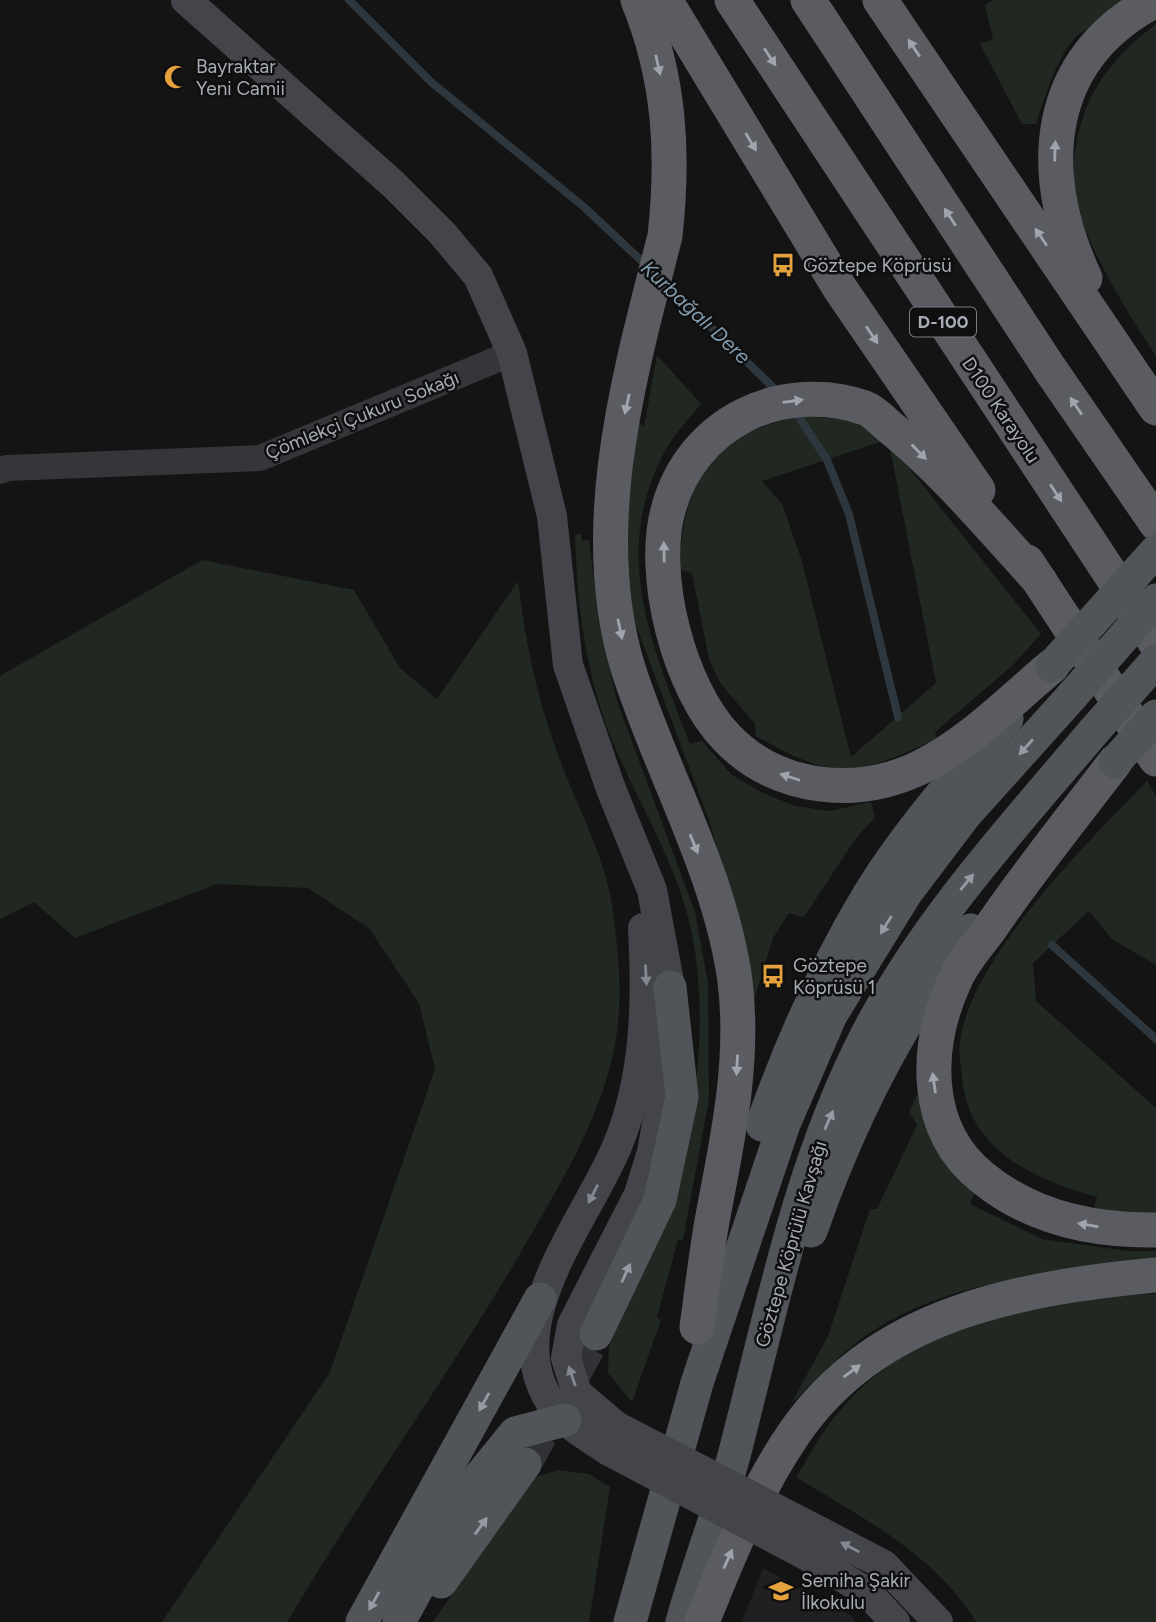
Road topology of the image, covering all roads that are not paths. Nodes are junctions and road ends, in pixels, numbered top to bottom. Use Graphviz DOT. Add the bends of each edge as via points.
graph roads {
  1 [pos="186,0"];
  2 [pos="638,0"];
  3 [pos="665,0"];
  4 [pos="732,0"];
  5 [pos="808,0"];
  6 [pos="880,0"];
  7 [pos="1156,0"];
  8 [pos="512,353"];
  9 [pos="1120,354"];
  10 [pos="1156,408"];
  11 [pos="0,471"];
  12 [pos="1156,523"];
  13 [pos="1156,551"];
  14 [pos="1040,581"];
  15 [pos="1156,600"];
  16 [pos="1156,643"];
  17 [pos="1156,661"];
  18 [pos="1052,666"];
  19 [pos="1156,716"];
  20 [pos="960,756"];
  21 [pos="1156,759"];
  22 [pos="1115,762"];
  23 [pos="611,789"];
  24 [pos="670,987"];
  25 [pos="1156,1230"];
  26 [pos="1156,1275"];
  27 [pos="540,1299"];
  28 [pos="696,1327"];
  29 [pos="596,1334"];
  30 [pos="565,1420"];
  31 [pos="612,1438"];
  32 [pos="737,1445"];
  33 [pos="525,1464"];
  34 [pos="656,1530"];
  35 [pos="815,1544"];
  36 [pos="362,1622"];
  37 [pos="399,1622"];
  38 [pos="415,1622"];
  39 [pos="630,1622"];
  40 [pos="682,1622"];
  41 [pos="702,1622"];
  42 [pos="895,1622"];
  43 [pos="938,1622"];
  1 -- 8 [label="main road" via="442,233 478,276"];
  2 -- 28 [label="highway, one-way" via="669,115 668,206 613,477 611,551 617,617 643,713 707,875 735,981 738,1040 730,1135"];
  3 -- 14 [label="highway, one-way" via="839,286"];
  4 -- 16 [label="highway, D100 Karayolu / D-100, one-way"];
  12 -- 5 [label="highway, D-100, one-way"];
  9 -- 6 [label="highway, one-way"];
  9 -- 7 [label="highway, one-way" via="1073,253 1055,180 1056,135 1077,69 1101,39"];
  8 -- 11 [label="street, Çömlekçi Çukuru Sokağı" via="260,458"];
  8 -- 23 [label="main road" via="552,516 568,666"];
  9 -- 10 [label="highway"];
  13 -- 18 [label="main road, bridge"];
  20 -- 14 [label="highway, one-way" via="887,780 819,786 771,771 727,738 690,685 674,642 663,546 668,508 702,445 729,422 761,406 799,399 867,408 914,446"];
  14 -- 21 [label="highway"];
  15 -- 34 [label="main road, Göztepe Köprülü Kavşağı, one-way, bridge" via="965,815 906,893 831,1015 785,1124 697,1383"];
  32 -- 17 [label="main road, Göztepe Köprülü Kavşağı, one-way, bridge" via="813,1154 867,1035 904,968 945,908"];
  18 -- 20 [label="highway"];
  19 -- 22 [label="main road, bridge"];
  20 -- 28 [label="main road" via="869,894 789,1049"];
  25 -- 22 [label="highway, one-way" via="1082,1224 1042,1213 1003,1194 961,1155 941,1120 933,1076 934,1040 956,978 1023,881"];
  22 -- 32 [label="main road" via="940,968 901,1033 821,1204"];
  23 -- 24 [label="main road" via="652,891"];
  23 -- 27 [label="main road, one-way" via="641,893 647,992 640,1055 632,1102 618,1144"];
  29 -- 24 [label="main road, one-way" via="660,1200 671,1149 682,1097"];
  31 -- 24 [label="main road, one-way" via="578,1392 566,1358 572,1325 639,1194 652,1152 669,1057"];
  41 -- 26 [label="highway, one-way" via="754,1503 796,1431 841,1379 894,1340 961,1310 1064,1285"];
  27 -- 30 [label="main road" via="532,1350 544,1388"];
  27 -- 36 [label="main road, one-way"];
  28 -- 34 [label="main road"];
  30 -- 31 [label="main road"];
  30 -- 37 [label="main road" via="515,1433 477,1480"];
  31 -- 35 [label="main road, bridge"];
  32 -- 40 [label="main road, Göztepe Köprülü Kavşağı"];
  38 -- 33 [label="main road, one-way"];
  34 -- 39 [label="main road"];
  35 -- 42 [label="main road"];
  43 -- 35 [label="main road, one-way" via="884,1565"];
}
